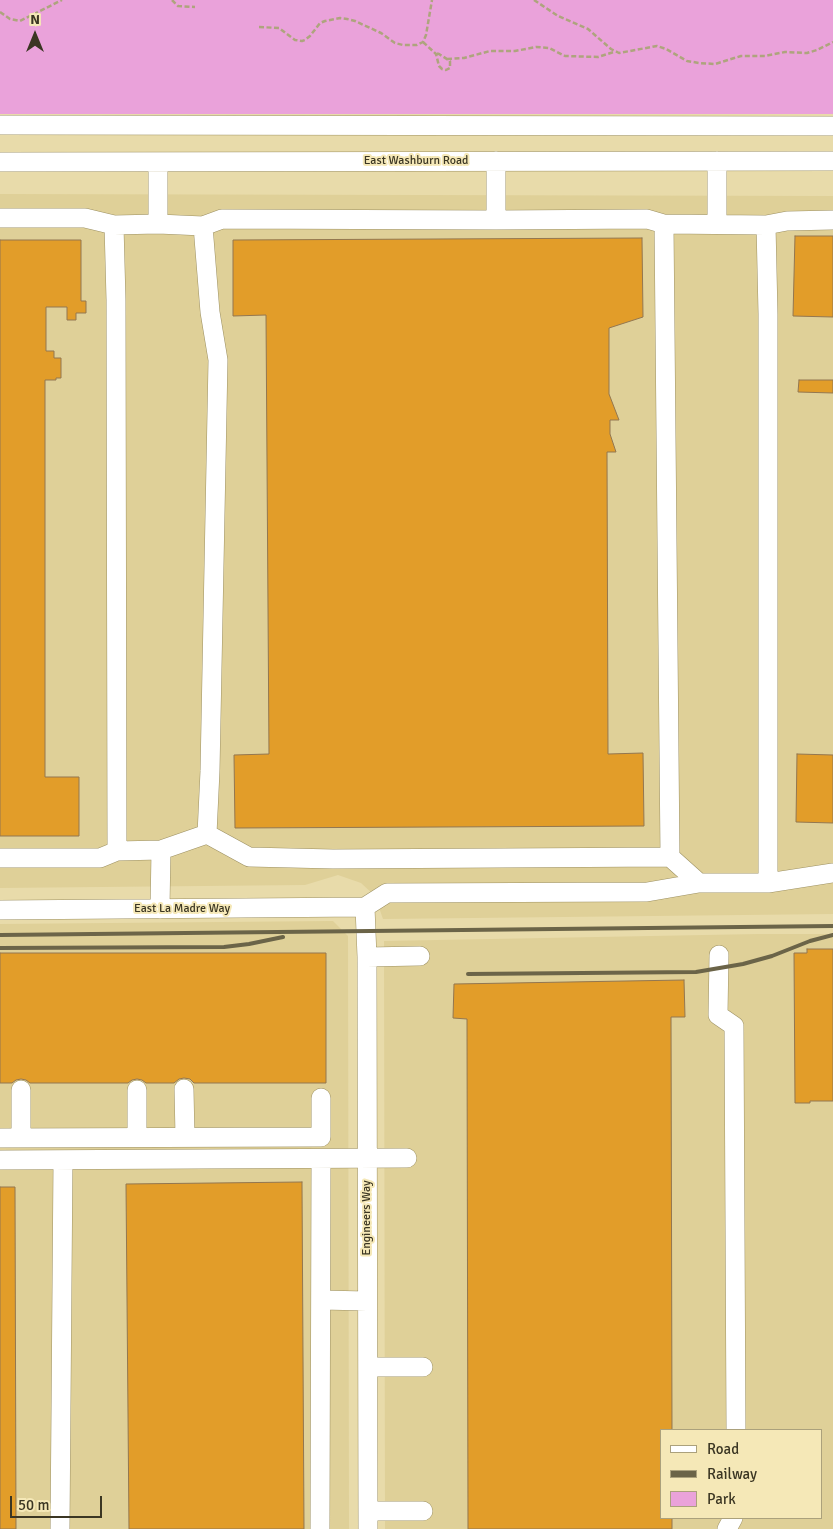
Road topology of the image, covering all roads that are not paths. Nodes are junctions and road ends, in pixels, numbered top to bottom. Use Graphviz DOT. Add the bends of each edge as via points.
graph roads {
  1 [pos="0,125"];
  2 [pos="833,126"];
  3 [pos="496,161"];
  4 [pos="717,161"];
  5 [pos="833,161"];
  6 [pos="0,162"];
  7 [pos="158,162"];
  8 [pos="0,218"];
  9 [pos="496,220"];
  10 [pos="833,220"];
  11 [pos="158,224"];
  12 [pos="664,224"];
  13 [pos="717,224"];
  14 [pos="114,225"];
  15 [pos="766,225"];
  16 [pos="203,226"];
  17 [pos="207,834"];
  18 [pos="161,850"];
  19 [pos="117,851"];
  20 [pos="670,857"];
  21 [pos="0,858"];
  22 [pos="833,873"];
  23 [pos="699,882"];
  24 [pos="768,882"];
  25 [pos="365,907"];
  26 [pos="160,909"];
  27 [pos="0,910"];
  28 [pos="719,955"];
  29 [pos="420,956"];
  30 [pos="367,957"];
  31 [pos="184,1089"];
  32 [pos="21,1090"];
  33 [pos="136,1090"];
  34 [pos="321,1098"];
  35 [pos="137,1137"];
  36 [pos="185,1137"];
  37 [pos="0,1138"];
  38 [pos="21,1138"];
  39 [pos="407,1158"];
  40 [pos="367,1159"];
  41 [pos="0,1160"];
  42 [pos="63,1160"];
  43 [pos="321,1160"];
  44 [pos="321,1300"];
  45 [pos="368,1301"];
  46 [pos="368,1367"];
  47 [pos="423,1367"];
  48 [pos="736,1429"];
  49 [pos="423,1511"];
  50 [pos="368,1520"];
  51 [pos="60,1529"];
  52 [pos="320,1529"];
  1 -- 2 [label="street"];
  3 -- 4 [label="street, East Washburn Road"];
  3 -- 7 [label="street, East Washburn Road"];
  3 -- 9 [label="street"];
  4 -- 5 [label="street, East Washburn Road"];
  4 -- 13 [label="street"];
  6 -- 7 [label="street, East Washburn Road"];
  7 -- 11 [label="street"];
  8 -- 14 [label="street" via="85,218"];
  9 -- 12 [label="street" via="647,219"];
  9 -- 16 [label="street" via="222,219"];
  10 -- 15 [label="street" via="787,220"];
  11 -- 14 [label="street"];
  11 -- 16 [label="street"];
  12 -- 13 [label="street"];
  12 -- 20 [label="street"];
  13 -- 15 [label="street"];
  14 -- 19 [label="street"];
  15 -- 24 [label="street"];
  16 -- 17 [label="street" via="210,312 218,360"];
  17 -- 18 [label="street"];
  17 -- 20 [label="street" via="249,857 333,860"];
  18 -- 19 [label="street"];
  18 -- 26 [label="street"];
  19 -- 21 [label="street" via="100,858"];
  20 -- 23 [label="street"];
  22 -- 24 [label="street"];
  23 -- 24 [label="street"];
  23 -- 25 [label="street" via="647,892 388,893"];
  25 -- 26 [label="street, East La Madre Way"];
  25 -- 30 [label="street, Engineers Way"];
  26 -- 27 [label="street, East La Madre Way"];
  28 -- 48 [label="street" via="718,1015 734,1026"];
  29 -- 30 [label="street"];
  30 -- 40 [label="street, Engineers Way"];
  31 -- 36 [label="street"];
  32 -- 38 [label="street"];
  33 -- 35 [label="street"];
  34 -- 36 [label="street" via="321,1137"];
  35 -- 36 [label="street"];
  35 -- 38 [label="street"];
  37 -- 38 [label="street"];
  39 -- 40 [label="street"];
  40 -- 43 [label="street"];
  40 -- 45 [label="street, Engineers Way"];
  41 -- 42 [label="street"];
  42 -- 43 [label="street"];
  42 -- 51 [label="street"];
  43 -- 44 [label="street"];
  44 -- 45 [label="street"];
  44 -- 52 [label="street"];
  45 -- 46 [label="street, Engineers Way"];
  46 -- 47 [label="street"];
  46 -- 50 [label="street, Engineers Way"];
  49 -- 50 [label="street"];
}
